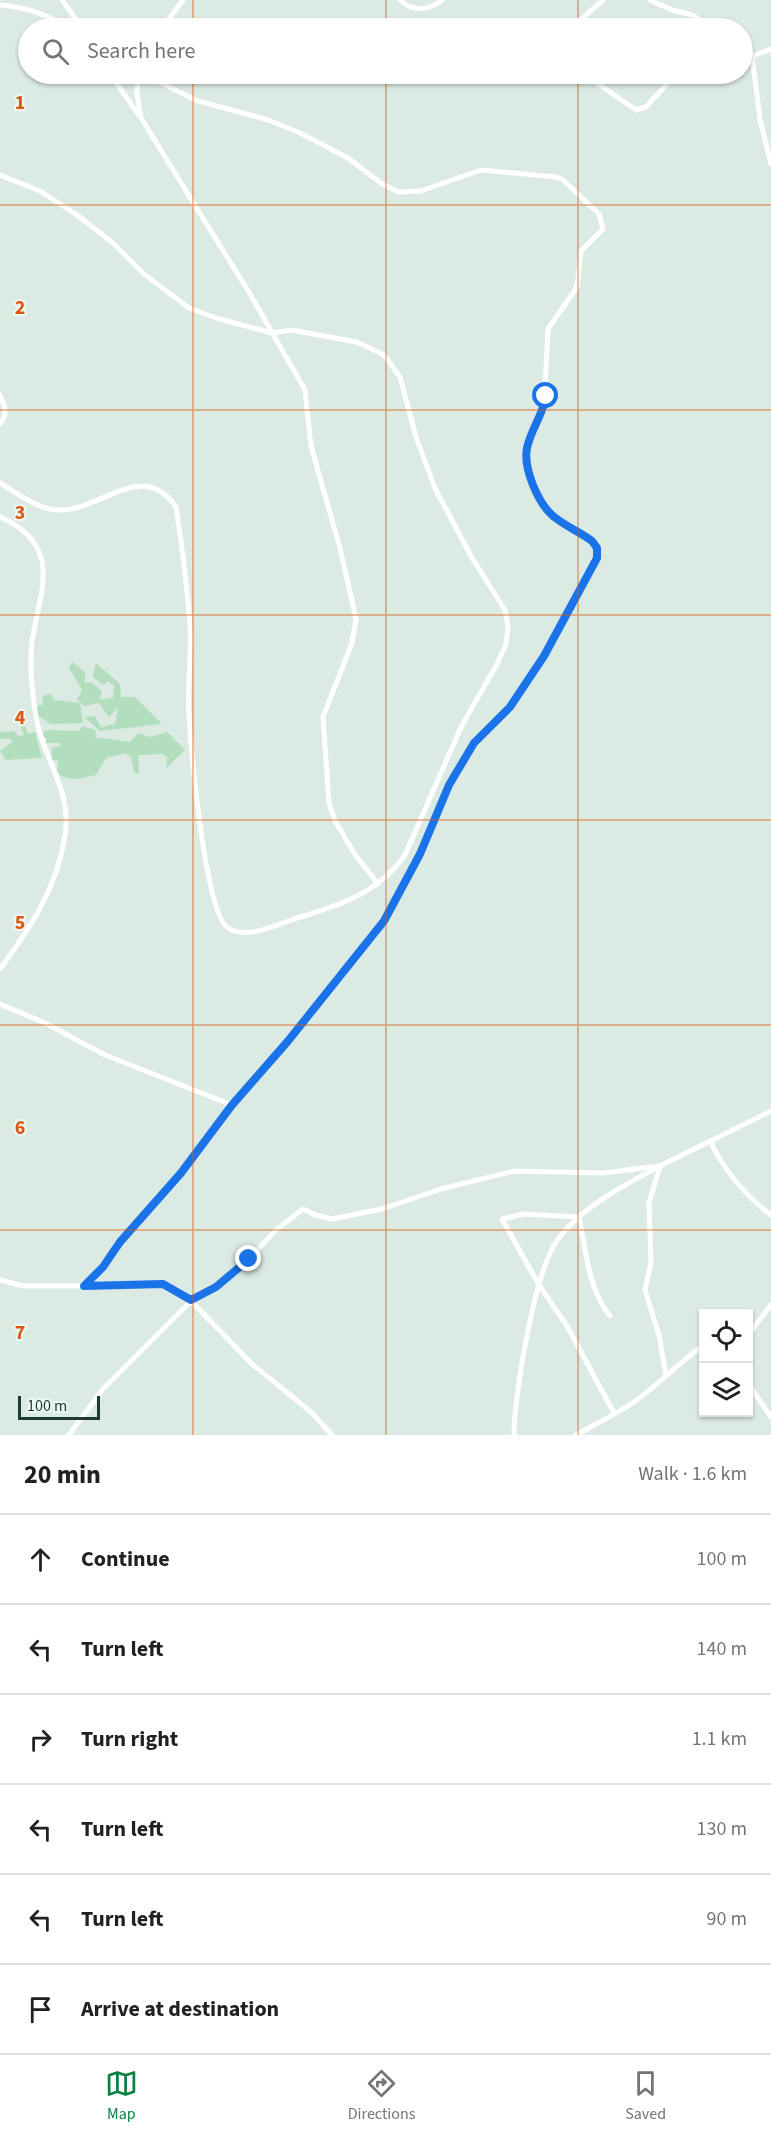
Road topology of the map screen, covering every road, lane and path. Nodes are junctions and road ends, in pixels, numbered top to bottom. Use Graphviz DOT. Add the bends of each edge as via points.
graph roads {
  1 [pos="62,0"];
  2 [pos="183,0"];
  3 [pos="400,0"];
  4 [pos="442,0"];
  5 [pos="603,0"];
  6 [pos="650,0"];
  7 [pos="0,5"];
  8 [pos="52,18"];
  9 [pos="75,18"];
  10 [pos="170,18"];
  11 [pos="582,18"];
  12 [pos="698,18"];
  13 [pos="771,49"];
  14 [pos="753,56"];
  15 [pos="753,64"];
  16 [pos="117,84"];
  17 [pos="138,84"];
  18 [pos="164,84"];
  19 [pos="598,84"];
  20 [pos="667,84"];
  21 [pos="141,118"];
  22 [pos="771,164"];
  23 [pos="0,175"];
  24 [pos="272,333"];
  25 [pos="0,395"];
  26 [pos="0,424"];
  27 [pos="0,483"];
  28 [pos="0,516"];
  29 [pos="378,884"];
  30 [pos="0,969"];
  31 [pos="0,1004"];
  32 [pos="232,1105"];
  33 [pos="771,1111"];
  34 [pos="711,1143"];
  35 [pos="660,1166"];
  36 [pos="771,1215"];
  37 [pos="579,1217"];
  38 [pos="0,1280"];
  39 [pos="539,1285"];
  40 [pos="84,1286"];
  41 [pos="191,1300"];
  42 [pos="771,1305"];
  43 [pos="610,1317"];
  44 [pos="753,1326"];
  45 [pos="699,1349"];
  46 [pos="666,1375"];
  47 [pos="753,1390"];
  48 [pos="614,1413"];
  49 [pos="771,1417"];
  50 [pos="69,1435"];
  51 [pos="332,1435"];
  52 [pos="514,1435"];
  53 [pos="576,1435"];
  1 -- 9 [label="street"];
  2 -- 10 [label="street"];
  3 -- 4 [label="street" via="420,9"];
  5 -- 11 [label="street"];
  6 -- 12 [label="street"];
  7 -- 8 [label="street" via="21,7"];
  13 -- 14 [label="street"];
  15 -- 22 [label="street"];
  16 -- 21 [label="street"];
  17 -- 21 [label="street"];
  18 -- 32 [label="street" via="195,100 298,132 348,158 399,192 421,191 481,170 541,174 562,179 599,214 604,225 581,251 577,287 548,329 544,407 526,451 541,500 553,516 592,541 597,558 544,656 510,707 474,743 449,785 420,854 384,921"];
  19 -- 20 [label="street" via="636,110 646,107"];
  21 -- 24 [label="street"];
  23 -- 24 [label="street" via="40,191 78,215 189,308"];
  24 -- 29 [label="street" via="305,390 311,446 356,619 352,643 323,717 329,803 356,856"];
  24 -- 29 [label="street" via="291,330 357,342 384,355 400,377 435,488 505,610 506,644 497,664 462,725 405,855 394,872"];
  25 -- 26 [label="street" via="6,416"];
  27 -- 29 [label="street" via="30,501 60,510 146,485 166,493 176,507 190,626 189,714 204,853 222,923 234,930 260,930 335,907"];
  28 -- 30 [label="street" via="26,532 42,562 30,664 41,739 62,787 67,820 56,879 35,921"];
  31 -- 32 [label="street" via="105,1055"];
  32 -- 40 [label="street" via="181,1173"];
  33 -- 34 [label="street"];
  34 -- 35 [label="street"];
  34 -- 36 [label="street" via="723,1167"];
  35 -- 37 [label="street" via="616,1190"];
  35 -- 41 [label="street" via="603,1173 514,1171 382,1209 332,1219 303,1209 276,1230 235,1274"];
  35 -- 46 [label="street" via="649,1203 651,1263 645,1290"];
  37 -- 39 [label="street" via="551,1250"];
  37 -- 39 [label="street" via="523,1214 502,1219"];
  37 -- 43 [label="street" via="595,1291"];
  38 -- 40 [label="street" via="23,1286"];
  39 -- 48 [label="street" via="567,1326"];
  39 -- 52 [label="street"];
  40 -- 41 [label="street" via="163,1284"];
  41 -- 50 [label="street" via="103,1389"];
  41 -- 51 [label="street" via="252,1364 311,1412"];
  42 -- 44 [label="street"];
  45 -- 46 [label="street"];
  46 -- 48 [label="street"];
  47 -- 49 [label="street"];
  48 -- 53 [label="street"];
}
